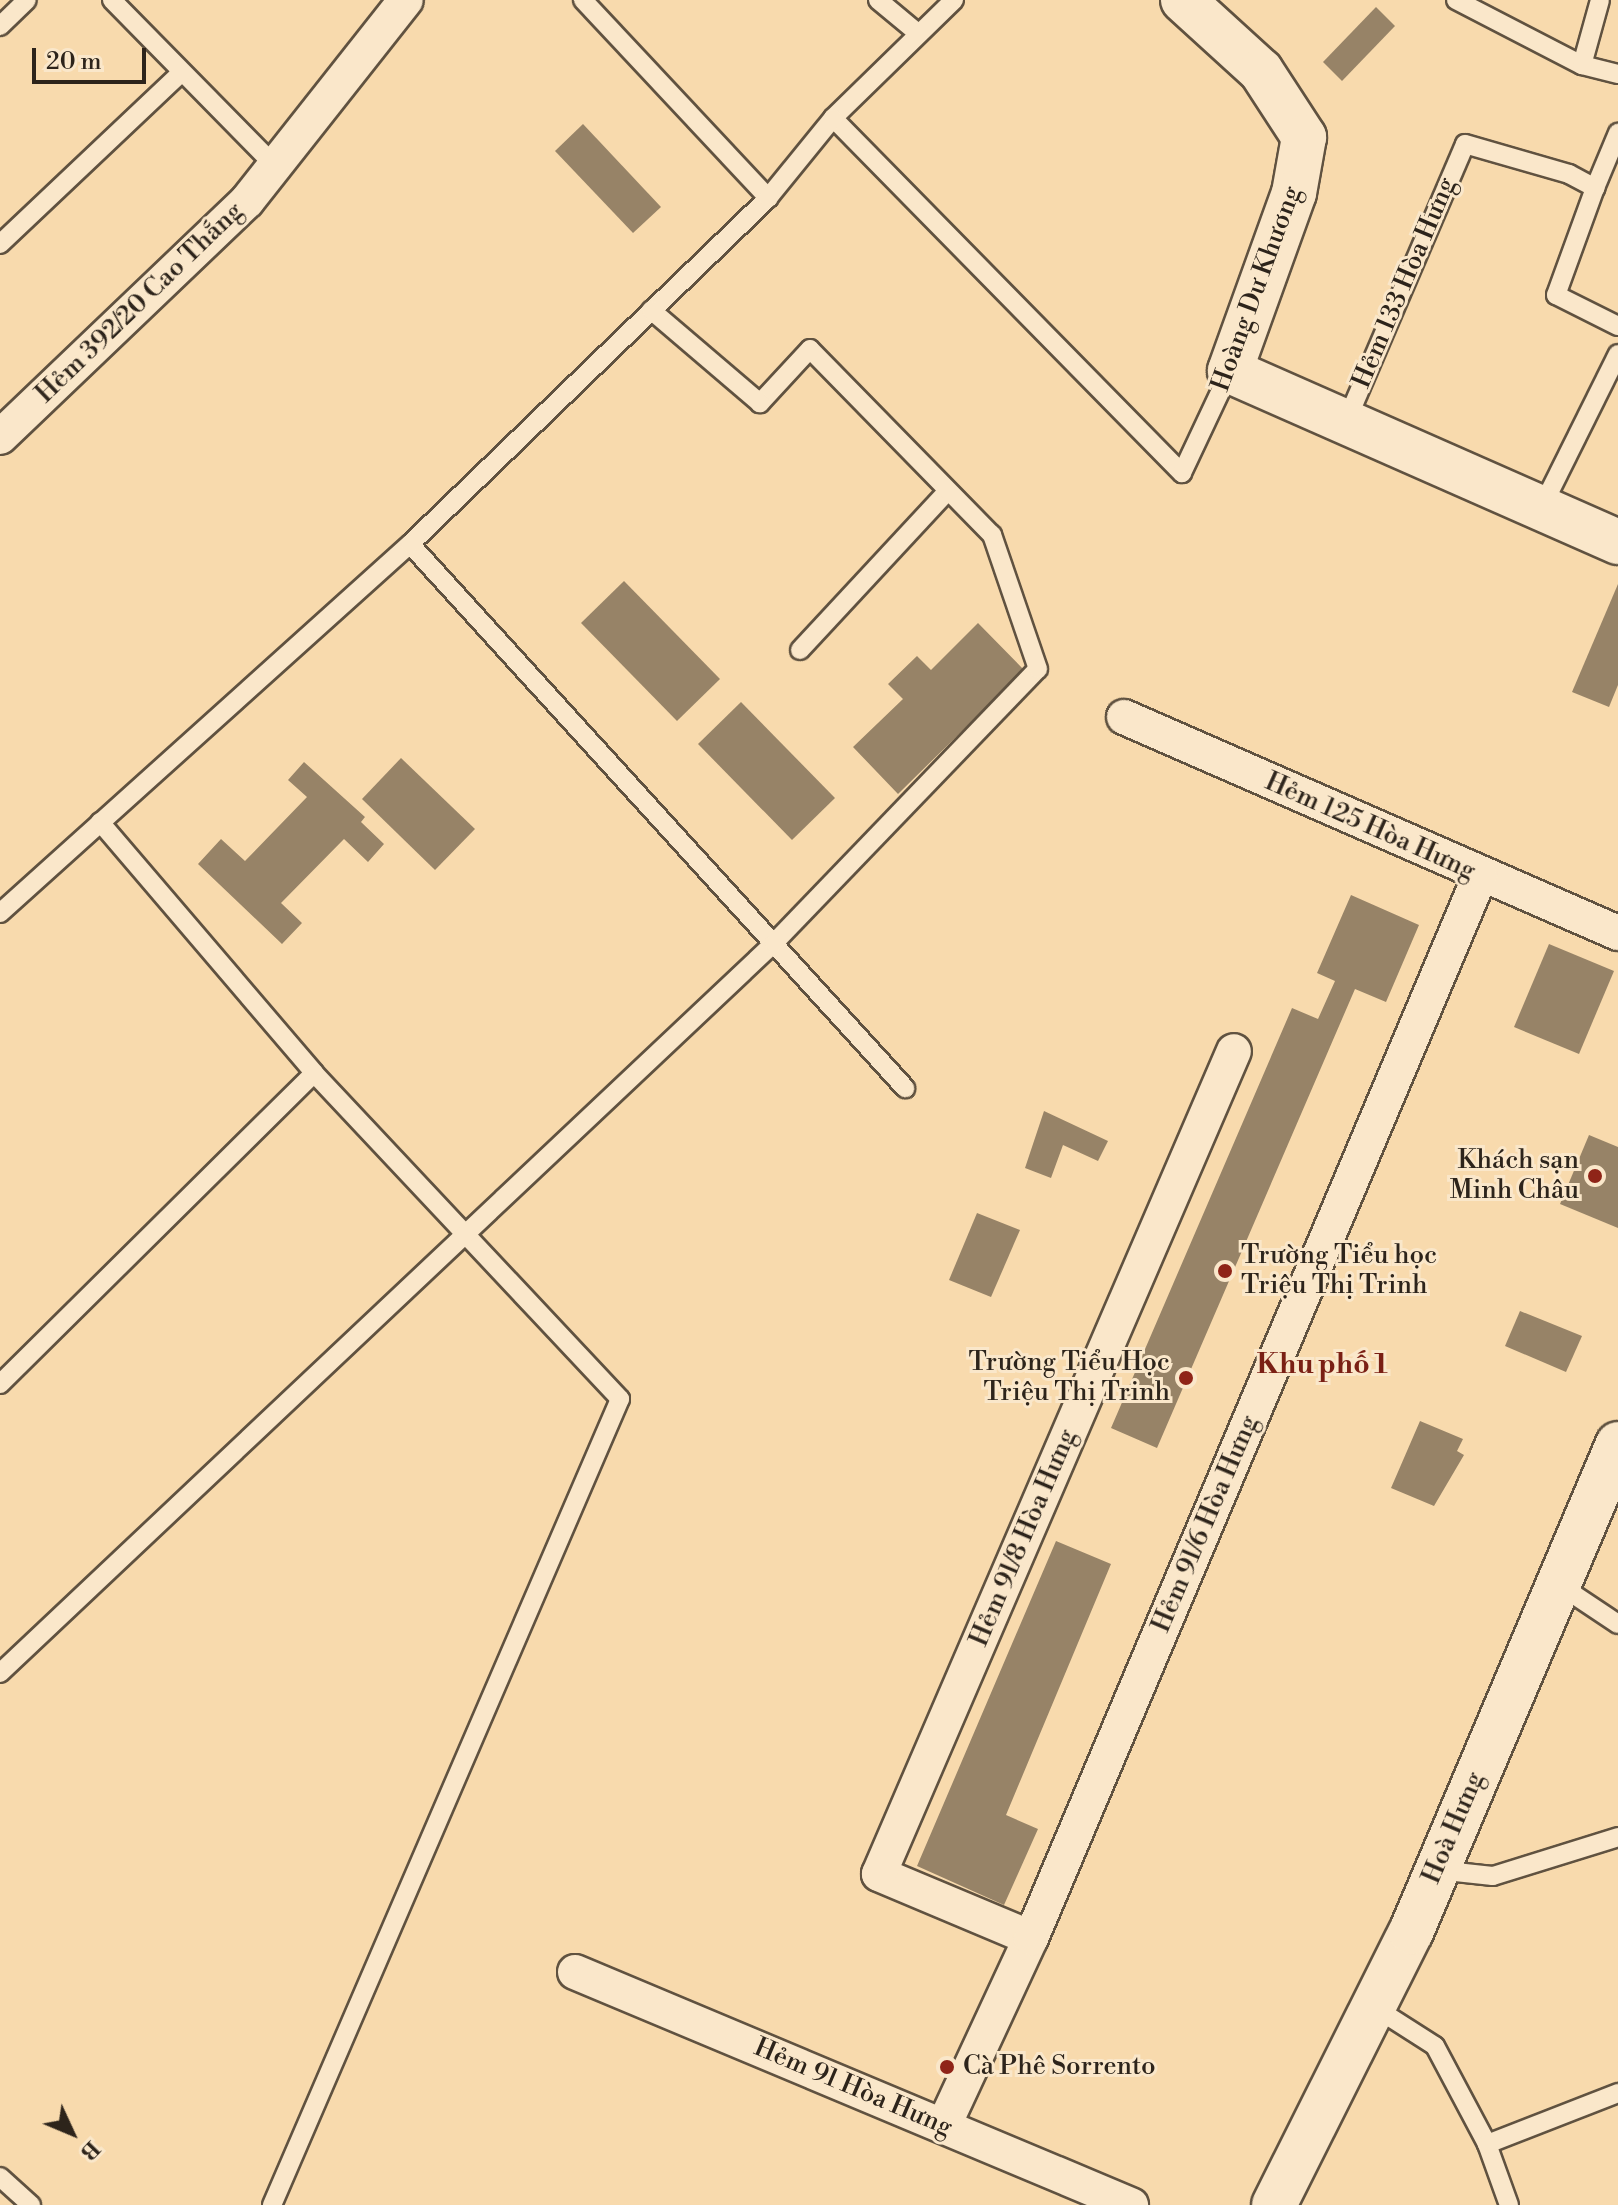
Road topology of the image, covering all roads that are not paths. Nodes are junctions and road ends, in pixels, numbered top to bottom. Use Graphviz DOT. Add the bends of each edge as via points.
graph roads {
  1 [pos="27,0"];
  2 [pos="112,0"];
  3 [pos="406,0"];
  4 [pos="583,0"];
  5 [pos="878,0"];
  6 [pos="954,0"];
  7 [pos="1183,0"];
  8 [pos="1456,0"];
  9 [pos="1600,0"];
  10 [pos="0,26"];
  11 [pos="919,34"];
  12 [pos="1582,65"];
  13 [pos="182,72"];
  14 [pos="1618,74"];
  15 [pos="833,118"];
  16 [pos="1618,133"];
  17 [pos="272,163"];
  18 [pos="1595,188"];
  19 [pos="768,198"];
  20 [pos="0,244"];
  21 [pos="651,310"];
  22 [pos="1618,326"];
  23 [pos="1618,354"];
  24 [pos="1230,371"];
  25 [pos="1346,422"];
  26 [pos="0,437"];
  27 [pos="948,491"];
  28 [pos="1541,509"];
  29 [pos="1618,542"];
  30 [pos="410,544"];
  31 [pos="800,650"];
  32 [pos="1124,717"];
  33 [pos="100,822"];
  34 [pos="1480,876"];
  35 [pos="0,913"];
  36 [pos="1618,933"];
  37 [pos="774,943"];
  38 [pos="1234,1051"];
  39 [pos="314,1073"];
  40 [pos="905,1088"];
  41 [pos="466,1235"];
  42 [pos="0,1384"];
  43 [pos="1618,1444"];
  44 [pos="1609,1490"];
  45 [pos="1558,1584"];
  46 [pos="1618,1624"];
  47 [pos="0,1673"];
  48 [pos="1618,1837"];
  49 [pos="1437,1870"];
  50 [pos="1031,1938"];
  51 [pos="575,1972"];
  52 [pos="1374,2007"];
  53 [pos="1618,2093"];
  54 [pos="944,2125"];
  55 [pos="1487,2144"];
  56 [pos="0,2177"];
  57 [pos="31,2205"];
  58 [pos="272,2205"];
  59 [pos="1131,2205"];
  60 [pos="1274,2205"];
  61 [pos="1509,2205"];
  1 -- 10 [label="lane"];
  2 -- 13 [label="lane"];
  3 -- 17 [label="street, Hẻm 392/20 Cao Thắng"];
  4 -- 19 [label="lane"];
  5 -- 11 [label="lane"];
  6 -- 11 [label="lane"];
  7 -- 24 [label="street, Hoàng Dư Khương" via="1261,71 1304,137 1294,193"];
  8 -- 12 [label="lane"];
  9 -- 12 [label="lane"];
  11 -- 15 [label="lane"];
  12 -- 14 [label="lane"];
  13 -- 17 [label="lane"];
  13 -- 20 [label="lane"];
  15 -- 19 [label="lane"];
  15 -- 24 [label="lane, Hoàng Dư Khương" via="1182,473"];
  16 -- 18 [label="lane"];
  17 -- 26 [label="street, Hẻm 392/20 Cao Thắng" via="247,201"];
  18 -- 22 [label="lane" via="1556,295"];
  18 -- 25 [label="lane, Hẻm 133 Hòa Hưng" via="1569,174 1465,144"];
  19 -- 21 [label="lane"];
  21 -- 27 [label="lane" via="760,403 810,349"];
  21 -- 30 [label="lane"];
  23 -- 28 [label="lane"];
  24 -- 25 [label="street, Hẻm 133 Hòa Hưng"];
  25 -- 28 [label="street, Hẻm 133 Hòa Hưng"];
  27 -- 31 [label="lane"];
  27 -- 37 [label="lane" via="992,535 1038,669"];
  28 -- 29 [label="street, Hẻm 133 Hòa Hưng"];
  30 -- 33 [label="lane"];
  30 -- 37 [label="lane"];
  32 -- 34 [label="street, Hẻm 125 Hòa Hưng"];
  33 -- 35 [label="lane"];
  33 -- 39 [label="lane"];
  34 -- 36 [label="street, Hẻm 125 Hòa Hưng"];
  34 -- 50 [label="street, Hẻm 91/6 Hòa Hưng"];
  37 -- 40 [label="lane"];
  37 -- 41 [label="lane"];
  38 -- 50 [label="street, Hẻm 91/8 Hòa Hưng" via="879,1874"];
  39 -- 41 [label="lane"];
  39 -- 42 [label="lane"];
  41 -- 47 [label="lane"];
  41 -- 58 [label="lane" via="620,1399"];
  43 -- 44 [label="street, Hoà Hưng"];
  44 -- 45 [label="street, Hoà Hưng"];
  45 -- 46 [label="lane"];
  45 -- 49 [label="street, Hoà Hưng"];
  48 -- 49 [label="lane" via="1493,1876"];
  49 -- 52 [label="street, Hoà Hưng"];
  50 -- 54 [label="street, Hẻm 91/6 Hòa Hưng"];
  51 -- 54 [label="street, Hẻm 91 Hòa Hưng"];
  52 -- 55 [label="lane" via="1435,2046"];
  52 -- 60 [label="street, Hoà Hưng"];
  53 -- 55 [label="lane"];
  54 -- 59 [label="street, Hẻm 91 Hòa Hưng"];
  55 -- 61 [label="lane"];
  56 -- 57 [label="lane"];
}
